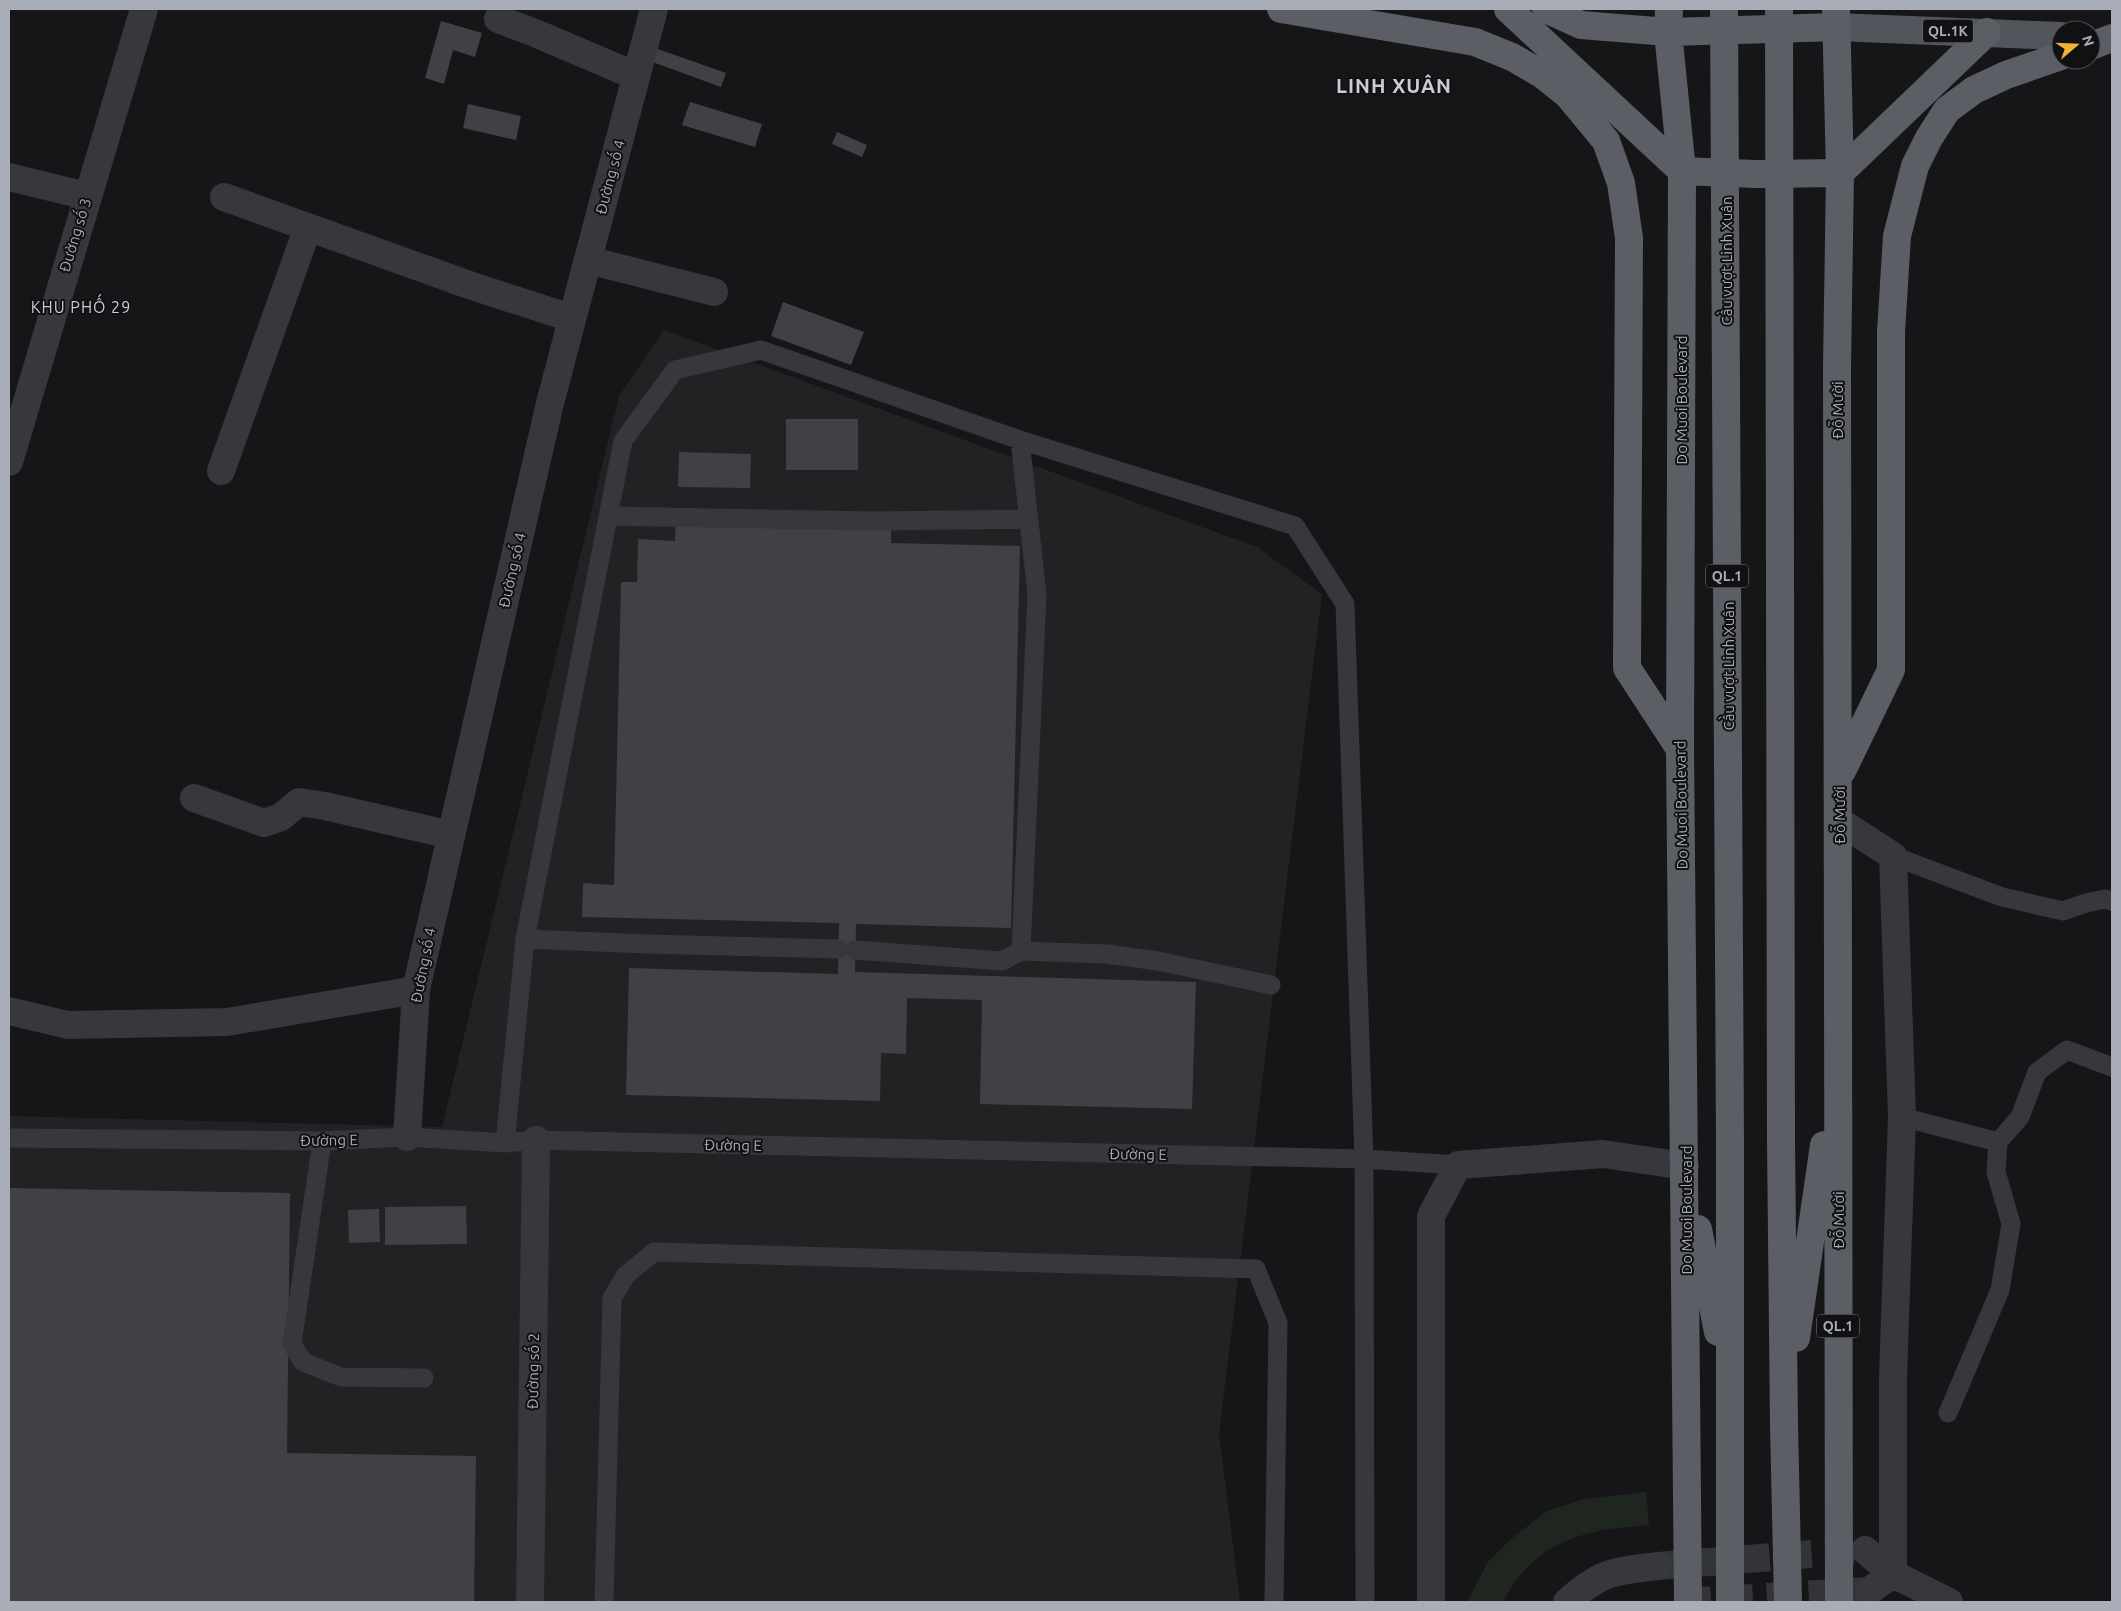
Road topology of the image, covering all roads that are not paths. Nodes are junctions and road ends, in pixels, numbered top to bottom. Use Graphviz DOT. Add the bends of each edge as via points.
graph roads {
  1 [pos="144,9"];
  2 [pos="654,9"];
  3 [pos="1281,9"];
  4 [pos="1508,9"];
  5 [pos="1546,9"];
  6 [pos="1724,9"];
  7 [pos="1778,9"];
  8 [pos="1836,18"];
  9 [pos="498,20"];
  10 [pos="1669,20"];
  11 [pos="1987,32"];
  12 [pos="2051,35"];
  13 [pos="2051,59"];
  14 [pos="636,76"];
  15 [pos="1682,171"];
  16 [pos="1840,173"];
  17 [pos="9,177"];
  18 [pos="87,196"];
  19 [pos="224,197"];
  20 [pos="308,227"];
  21 [pos="588,260"];
  22 [pos="714,292"];
  23 [pos="571,318"];
  24 [pos="14,424"];
  25 [pos="1020,440"];
  26 [pos="9,462"];
  27 [pos="221,471"];
  28 [pos="609,516"];
  29 [pos="1028,519"];
  30 [pos="1680,749"];
  31 [pos="1839,778"];
  32 [pos="194,798"];
  33 [pos="1839,821"];
  34 [pos="451,835"];
  35 [pos="1893,856"];
  36 [pos="2110,896"];
  37 [pos="525,939"];
  38 [pos="1022,951"];
  39 [pos="1270,985"];
  40 [pos="416,990"];
  41 [pos="9,1012"];
  42 [pos="1838,1049"];
  43 [pos="2112,1068"];
  44 [pos="1902,1117"];
  45 [pos="407,1137"];
  46 [pos="9,1138"];
  47 [pos="536,1140"];
  48 [pos="322,1142"];
  49 [pos="1998,1142"];
  50 [pos="505,1143"];
  51 [pos="1364,1159"];
  52 [pos="1458,1165"];
  53 [pos="1685,1166"];
  54 [pos="424,1378"];
  55 [pos="1731,1395"];
  56 [pos="1948,1413"];
  57 [pos="1784,1426"];
  58 [pos="1865,1550"];
  59 [pos="1658,1566"];
  60 [pos="1893,1574"];
  61 [pos="1869,1591"];
  62 [pos="530,1602"];
  63 [pos="604,1602"];
  64 [pos="1274,1602"];
  65 [pos="1365,1602"];
  66 [pos="1431,1602"];
  67 [pos="1567,1602"];
  68 [pos="1688,1602"];
  69 [pos="1730,1602"];
  70 [pos="1788,1602"];
  71 [pos="1839,1602"];
  72 [pos="1950,1602"];
  1 -- 18 [label="street, Đường số 3"];
  2 -- 14 [label="street, Đường số 4"];
  3 -- 30 [label="highway" via="1475,42 1512,57 1543,75 1568,95 1606,141 1621,183 1629,238 1628,668"];
  4 -- 15 [label="highway"];
  5 -- 10 [label="highway" via="1581,25"];
  6 -- 55 [label="highway, Cầu vượt Linh Xuân / QL.1, bridge"];
  7 -- 57 [label="highway, bridge"];
  8 -- 10 [label="highway"];
  8 -- 11 [label="main road, QL.1K"];
  8 -- 16 [label="highway, Đỗ Mười / QL.1"];
  9 -- 14 [label="street"];
  10 -- 15 [label="highway, Do Muoi Boulevard"];
  11 -- 12 [label="main road, QL.1K"];
  11 -- 16 [label="highway"];
  13 -- 31 [label="highway" via="1974,90 1947,110 1915,166 1897,236 1892,323 1891,670"];
  14 -- 21 [label="street, Đường số 4"];
  15 -- 16 [label="highway"];
  15 -- 30 [label="highway, Do Muoi Boulevard"];
  16 -- 31 [label="highway, Đỗ Mười / QL.1" via="1837,368"];
  17 -- 18 [label="street"];
  18 -- 24 [label="street, Đường số 3"];
  19 -- 20 [label="street"];
  20 -- 23 [label="street"];
  20 -- 27 [label="street"];
  21 -- 22 [label="street"];
  21 -- 23 [label="street, Đường số 4"];
  23 -- 34 [label="street, Đường số 4"];
  24 -- 26 [label="street, Đường số 3"];
  25 -- 28 [label="lane" via="761,350 675,370 623,441"];
  25 -- 29 [label="lane"];
  25 -- 51 [label="lane" via="1294,526 1345,604"];
  28 -- 29 [label="lane" via="874,521"];
  28 -- 37 [label="lane"];
  29 -- 38 [label="lane" via="1037,594"];
  30 -- 53 [label="highway, Do Muoi Boulevard"];
  31 -- 33 [label="highway, Đỗ Mười / QL.1"];
  32 -- 34 [label="street" via="264,823 281,818 299,802"];
  33 -- 35 [label="street"];
  33 -- 42 [label="highway, Đỗ Mười / QL.1"];
  34 -- 40 [label="street, Đường số 4"];
  35 -- 36 [label="lane" via="2002,897 2063,911"];
  35 -- 44 [label="street"];
  37 -- 38 [label="lane" via="847,949 1002,961"];
  37 -- 50 [label="lane"];
  38 -- 39 [label="lane" via="1107,954 1158,961"];
  40 -- 41 [label="street" via="227,1022 68,1025"];
  40 -- 45 [label="street, Đường số 4"];
  42 -- 57 [label="highway"];
  42 -- 71 [label="highway, Đỗ Mười / QL.1"];
  43 -- 49 [label="lane" via="2067,1050 2037,1072 2020,1116"];
  44 -- 49 [label="lane"];
  44 -- 60 [label="street" via="1894,1377"];
  45 -- 48 [label="lane, Đường E"];
  45 -- 50 [label="lane, Đường E"];
  46 -- 48 [label="lane, Đường E"];
  47 -- 50 [label="lane, Đường E"];
  47 -- 51 [label="lane, Đường E"];
  47 -- 62 [label="street, Đường số 2"];
  48 -- 54 [label="lane" via="292,1344 303,1362 341,1377"];
  49 -- 56 [label="lane" via="1996,1172 2011,1224 2000,1290"];
  51 -- 52 [label="lane, Đường E"];
  51 -- 65 [label="lane"];
  52 -- 53 [label="street" via="1603,1154"];
  52 -- 66 [label="street" via="1431,1216"];
  53 -- 55 [label="highway"];
  53 -- 68 [label="highway, Do Muoi Boulevard"];
  55 -- 69 [label="highway, QL.1"];
  57 -- 70 [label="highway"];
  58 -- 60 [label="street"];
  59 -- 67 [label="street" via="1616,1571 1587,1584"];
  60 -- 61 [label="street"];
  60 -- 72 [label="street"];
  63 -- 64 [label="lane" via="612,1298 626,1275 654,1252 1256,1269 1278,1323"];
}
